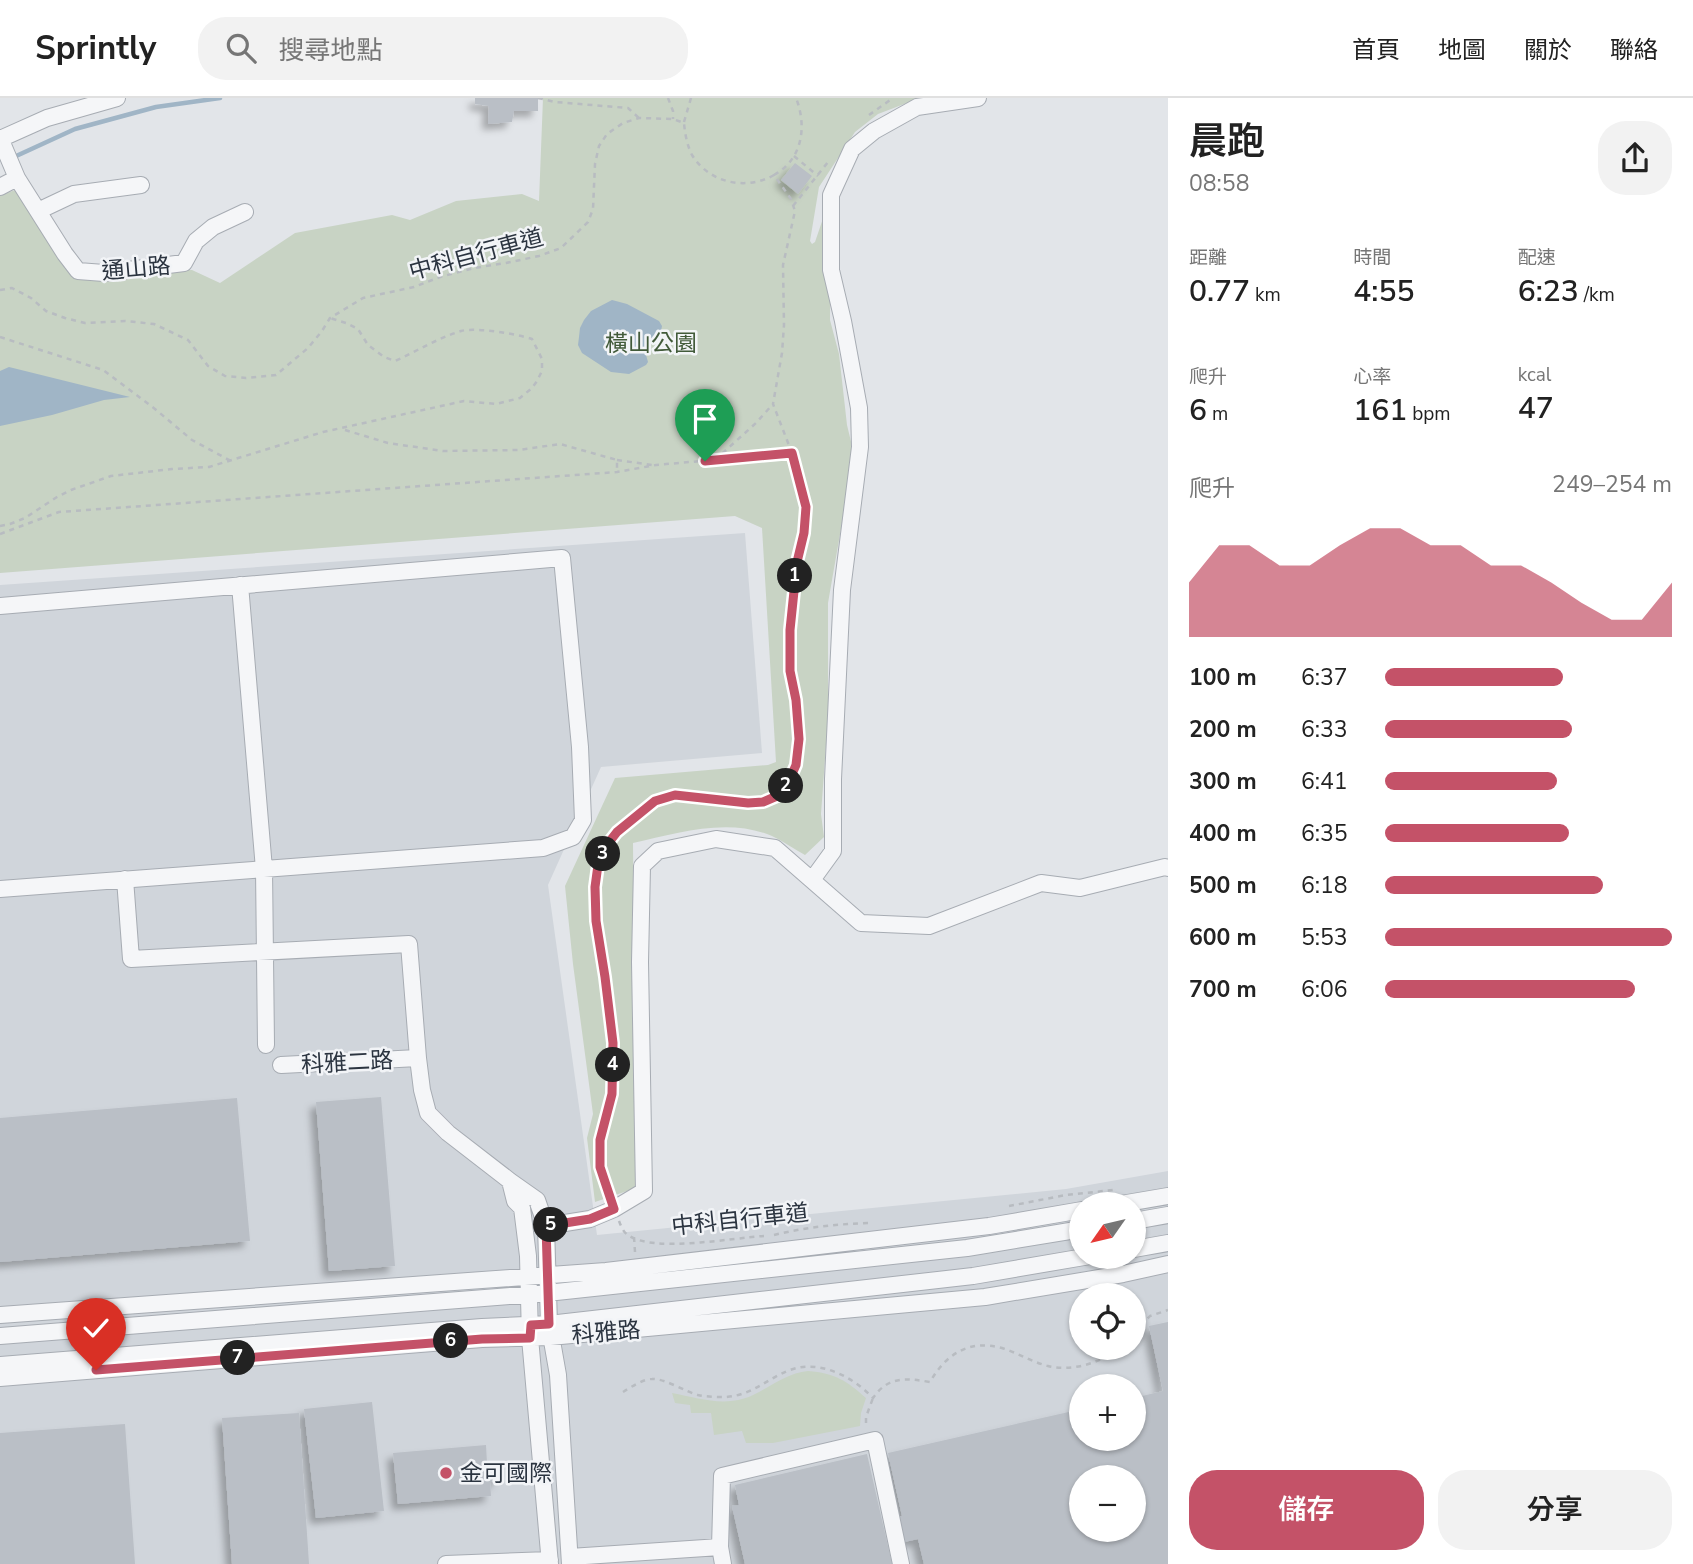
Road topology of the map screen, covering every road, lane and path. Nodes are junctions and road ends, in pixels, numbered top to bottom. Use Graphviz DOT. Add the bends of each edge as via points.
graph roads {
  1 [pos="117,98"];
  2 [pos="538,98"];
  3 [pos="668,98"];
  4 [pos="691,98"];
  5 [pos="797,98"];
  6 [pos="978,98"];
  7 [pos="639,118"];
  8 [pos="673,119"];
  9 [pos="684,123"];
  10 [pos="2,142"];
  11 [pos="794,156"];
  12 [pos="15,172"];
  13 [pos="774,175"];
  14 [pos="818,176"];
  15 [pos="141,185"];
  16 [pos="0,187"];
  17 [pos="37,211"];
  18 [pos="245,212"];
  19 [pos="0,290"];
  20 [pos="330,318"];
  21 [pos="0,337"];
  22 [pos="773,404"];
  23 [pos="342,429"];
  24 [pos="792,453"];
  25 [pos="617,460"];
  26 [pos="715,460"];
  27 [pos="231,461"];
  28 [pos="656,465"];
  29 [pos="617,472"];
  30 [pos="0,526"];
  31 [pos="0,534"];
  32 [pos="240,586"];
  33 [pos="0,606"];
  34 [pos="1168,868"];
  35 [pos="264,869"];
  36 [pos="125,879"];
  37 [pos="811,880"];
  38 [pos="0,889"];
  39 [pos="265,952"];
  40 [pos="266,1045"];
  41 [pos="418,1058"];
  42 [pos="281,1066"];
  43 [pos="510,1181"];
  44 [pos="1069,1195"];
  45 [pos="1146,1196"];
  46 [pos="1168,1196"];
  47 [pos="1005,1207"];
  48 [pos="614,1209"];
  49 [pos="1069,1212"];
  50 [pos="1168,1215"];
  51 [pos="1146,1219"];
  52 [pos="872,1223"];
  53 [pos="546,1226"];
  54 [pos="1069,1231"];
  55 [pos="1168,1243"];
  56 [pos="1146,1247"];
  57 [pos="1069,1260"];
  58 [pos="1168,1264"];
  59 [pos="547,1275"];
  60 [pos="528,1276"];
  61 [pos="547,1293"];
  62 [pos="528,1295"];
  63 [pos="1168,1310"];
  64 [pos="0,1315"];
  65 [pos="1146,1319"];
  66 [pos="550,1330"];
  67 [pos="531,1332"];
  68 [pos="0,1336"];
  69 [pos="1097,1360"];
  70 [pos="0,1365"];
  71 [pos="0,1378"];
  72 [pos="623,1392"];
  73 [pos="873,1398"];
  74 [pos="866,1423"];
  75 [pos="720,1547"];
  76 [pos="570,1560"];
  77 [pos="550,1562"];
  78 [pos="446,1564"];
  79 [pos="723,1564"];
  80 [pos="901,1564"];
  1 -- 10 [label="street" via="47,118"];
  2 -- 7 [label="path" via="628,108"];
  3 -- 8 [label="path"];
  4 -- 9 [label="path"];
  5 -- 11 [label="path" via="802,137"];
  6 -- 37 [label="street" via="917,107 874,131 852,149 831,195 831,270 859,408 860,447 842,590 833,851"];
  7 -- 8 [label="path, 中科自行車道"];
  7 -- 20 [label="path, 中科自行車道" via="622,123 599,146 593,209 588,222 561,248 363,298"];
  8 -- 9 [label="path, 中科自行車道"];
  9 -- 13 [label="path" via="693,155 706,171 723,181 743,185"];
  10 -- 12 [label="street, 通山路"];
  11 -- 13 [label="path"];
  11 -- 14 [label="path"];
  12 -- 16 [label="street"];
  12 -- 17 [label="street, 通山路"];
  13 -- 22 [label="path" via="794,211 783,265 785,325"];
  15 -- 17 [label="street" via="74,194"];
  17 -- 18 [label="street, 通山路" via="78,271 104,272 184,263 196,241"];
  19 -- 20 [label="path, 中科自行車道" via="12,288 46,311 85,323 154,324 188,340 208,366 225,376 246,378 276,374 308,348"];
  20 -- 23 [label="path" via="358,329 368,345 395,361 464,330 532,340 542,359 537,382 520,398 496,404 464,401"];
  21 -- 27 [label="path" via="103,370 192,440"];
  22 -- 24 [label="path, 中科自行車道"];
  22 -- 26 [label="path"];
  23 -- 25 [label="path" via="388,443 443,451 519,450 561,444"];
  23 -- 27 [label="path"];
  24 -- 26 [label="path"];
  24 -- 48 [label="path, 中科自行車道" via="806,507 790,630 799,739 788,783 777,796 763,802 675,795 655,801 617,832 598,865 596,921 613,1043 612,1094 600,1140 600,1167"];
  25 -- 28 [label="path"];
  25 -- 29 [label="path"];
  26 -- 28 [label="path"];
  27 -- 30 [label="path" via="111,476"];
  28 -- 29 [label="path"];
  29 -- 31 [label="path" via="60,512"];
  32 -- 33 [label="street"];
  32 -- 35 [label="street"];
  32 -- 35 [label="street" via="562,558 580,747 583,820 573,838 543,848"];
  34 -- 37 [label="street" via="1080,888 1041,883 929,926 861,923"];
  35 -- 36 [label="street"];
  35 -- 39 [label="street"];
  36 -- 38 [label="street"];
  36 -- 39 [label="street" via="131,959"];
  37 -- 48 [label="street" via="775,848 716,839 658,850 642,866 644,1191"];
  39 -- 40 [label="street"];
  39 -- 41 [label="street" via="409,944"];
  41 -- 42 [label="street, 科雅二路"];
  41 -- 43 [label="street, 科雅二路" via="428,1113"];
  43 -- 53 [label="street, 科雅二路" via="537,1200"];
  43 -- 60 [label="street" via="515,1201 522,1208"];
  44 -- 47 [label="path"];
  45 -- 46 [label="street"];
  48 -- 52 [label="path, 中科自行車道" via="628,1235 655,1243"];
  48 -- 53 [label="street" via="590,1219"];
  49 -- 59 [label="street" via="989,1226"];
  50 -- 51 [label="street"];
  53 -- 59 [label="street, 科雅二路"];
  54 -- 61 [label="street, 科雅路" via="967,1248"];
  55 -- 56 [label="street"];
  57 -- 66 [label="street, 科雅路"];
  58 -- 66 [label="street, 科雅路" via="985,1297"];
  59 -- 60 [label="street"];
  59 -- 61 [label="street, 科雅二路"];
  60 -- 62 [label="street"];
  60 -- 64 [label="street"];
  61 -- 62 [label="street, 科雅路"];
  61 -- 66 [label="street, 科雅二路"];
  62 -- 67 [label="street"];
  62 -- 68 [label="street, 科雅路"];
  63 -- 65 [label="path"];
  66 -- 67 [label="street, 科雅路"];
  66 -- 76 [label="street, 科雅二路" via="558,1375"];
  67 -- 70 [label="street, 科雅路" via="482,1327"];
  67 -- 71 [label="street, 科雅路"];
  67 -- 77 [label="street"];
  69 -- 73 [label="path" via="1068,1368 1046,1366 989,1345 970,1347 946,1359 930,1382 898,1380 879,1389"];
  72 -- 73 [label="path" via="653,1378 699,1395 737,1396 792,1369 818,1367 836,1371"];
  73 -- 74 [label="path"];
  75 -- 76 [label="street"];
  75 -- 79 [label="street"];
  75 -- 80 [label="street" via="722,1476 875,1440"];
  77 -- 78 [label="street"];
}
